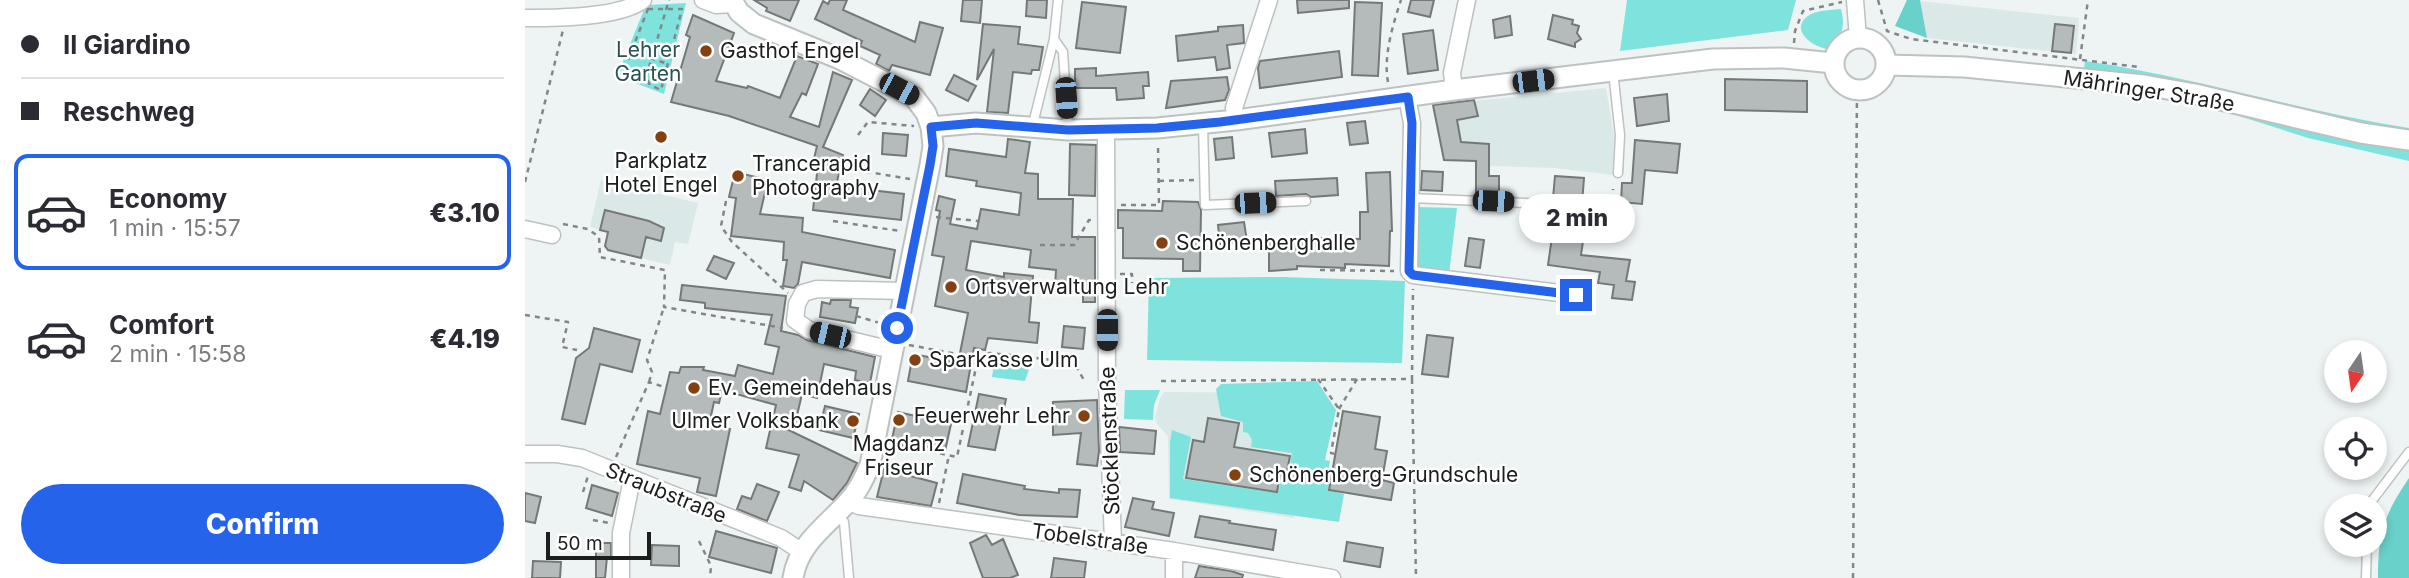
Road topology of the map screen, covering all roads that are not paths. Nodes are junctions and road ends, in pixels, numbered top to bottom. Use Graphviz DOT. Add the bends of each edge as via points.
graph roads {
  1 [pos="643,0"];
  2 [pos="703,0"];
  3 [pos="1058,0"];
  4 [pos="1269,0"];
  5 [pos="1467,0"];
  6 [pos="1855,1"];
  7 [pos="732,2"];
  8 [pos="525,18"];
  9 [pos="1858,38"];
  10 [pos="1054,39"];
  11 [pos="1833,63"];
  12 [pos="1887,65"];
  13 [pos="1613,71"];
  14 [pos="1454,90"];
  15 [pos="1398,93"];
  16 [pos="1236,120"];
  17 [pos="1203,124"];
  18 [pos="931,127"];
  19 [pos="1032,128"];
  20 [pos="1068,130"];
  21 [pos="1106,130"];
  22 [pos="2409,140"];
  23 [pos="1618,173"];
  24 [pos="1411,198"];
  25 [pos="1306,201"];
  26 [pos="1569,205"];
  27 [pos="525,229"];
  28 [pos="558,230"];
  29 [pos="905,291"];
  30 [pos="1576,295"];
  31 [pos="892,350"];
  32 [pos="2409,452"];
  33 [pos="525,454"];
  34 [pos="632,479"];
  35 [pos="2377,494"];
  36 [pos="842,507"];
  37 [pos="1113,542"];
  38 [pos="1174,551"];
  39 [pos="802,552"];
  40 [pos="2367,557"];
  41 [pos="621,578"];
  42 [pos="793,578"];
  43 [pos="849,578"];
  44 [pos="1174,578"];
  45 [pos="1332,578"];
  46 [pos="2366,578"];
  1 -- 8 [label="street" via="617,11"];
  2 -- 7 [label="street" via="716,5"];
  3 -- 10 [label="lane"];
  4 -- 16 [label="street" via="1234,108"];
  5 -- 14 [label="street"];
  6 -- 9 [label="street"];
  7 -- 18 [label="street" via="754,24 840,59 914,97"];
  9 -- 11 [label="street" via="1838,48"];
  9 -- 12 [label="street" via="1878,45"];
  10 -- 19 [label="lane"];
  10 -- 20 [label="lane" via="1063,52"];
  11 -- 12 [label="street" via="1837,78 1857,91 1881,81"];
  11 -- 13 [label="street" via="1713,59"];
  12 -- 22 [label="street, Mähringer Straße" via="1964,67 2144,85"];
  13 -- 14 [label="street"];
  13 -- 23 [label="lane" via="1620,135"];
  14 -- 15 [label="street"];
  15 -- 16 [label="street"];
  15 -- 24 [label="street" via="1412,123"];
  16 -- 17 [label="street"];
  17 -- 21 [label="street"];
  17 -- 25 [label="lane" via="1205,205"];
  18 -- 19 [label="street" via="976,123"];
  18 -- 29 [label="street" via="933,146"];
  19 -- 20 [label="street"];
  20 -- 21 [label="street"];
  21 -- 37 [label="street, Stöcklenstraße"];
  24 -- 26 [label="lane"];
  24 -- 30 [label="street" via="1411,273"];
  27 -- 28 [label="street"];
  29 -- 31 [label="street"];
  29 -- 31 [label="street" via="817,289 803,293 797,304 795,320 809,330"];
  31 -- 36 [label="street" via="870,465"];
  32 -- 35 [label="lane"];
  33 -- 34 [label="street, Straubstraße" via="582,458"];
  34 -- 39 [label="street, Straubstraße" via="781,538"];
  34 -- 41 [label="street" via="621,533"];
  36 -- 37 [label="street, Tobelstraße"];
  36 -- 39 [label="street"];
  36 -- 43 [label="lane"];
  37 -- 38 [label="street, Tobelstraße"];
  38 -- 44 [label="street"];
  38 -- 45 [label="street, Tobelstraße"];
  39 -- 42 [label="street"];
  40 -- 46 [label="lane"];
}
